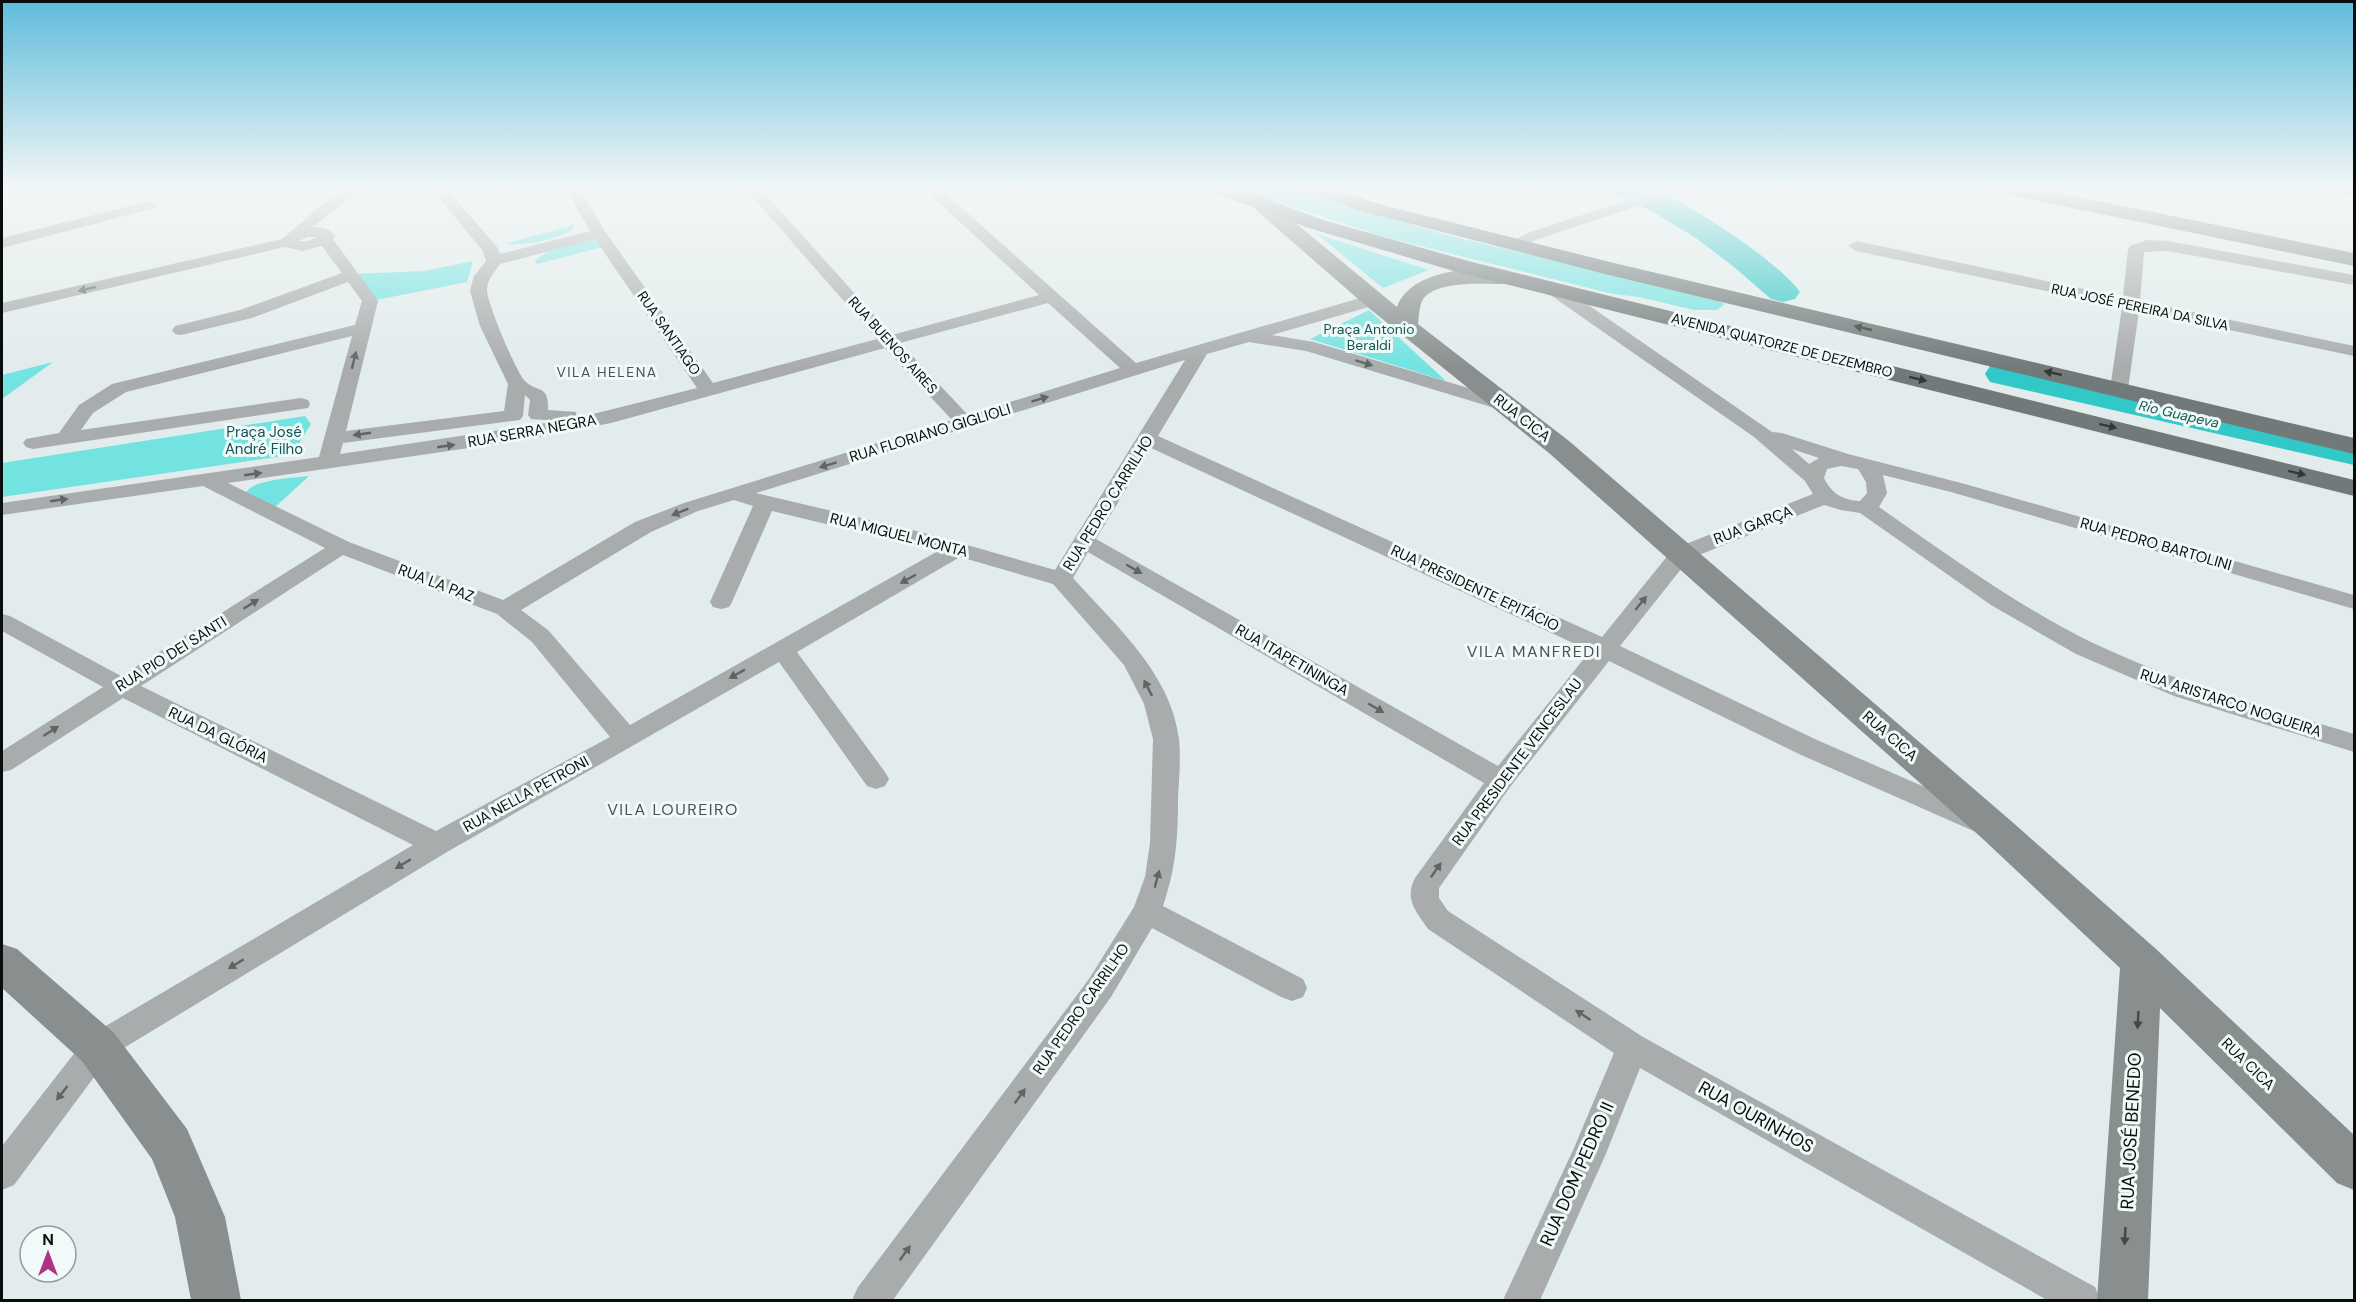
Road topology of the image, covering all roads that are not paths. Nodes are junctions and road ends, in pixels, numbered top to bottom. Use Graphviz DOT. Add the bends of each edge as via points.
graph roads {
  1 [pos="258,247"];
  2 [pos="332,247"];
  3 [pos="488,247"];
  4 [pos="547,247"];
  5 [pos="608,247"];
  6 [pos="804,247"];
  7 [pos="995,247"];
  8 [pos="1311,247"];
  9 [pos="1396,247"];
  10 [pos="1527,247"];
  11 [pos="1860,247"];
  12 [pos="2142,247"];
  13 [pos="2172,247"];
  14 [pos="2291,247"];
  15 [pos="2351,259"];
  16 [pos="494,261"];
  17 [pos="349,276"];
  18 [pos="1502,277"];
  19 [pos="2355,280"];
  20 [pos="1552,288"];
  21 [pos="1050,297"];
  22 [pos="1373,300"];
  23 [pos="1744,300"];
  24 [pos="2131,305"];
  25 [pos="2,308"];
  26 [pos="1669,317"];
  27 [pos="1291,322"];
  28 [pos="1406,325"];
  29 [pos="362,328"];
  30 [pos="181,330"];
  31 [pos="1246,336"];
  32 [pos="1627,340"];
  33 [pos="889,342"];
  34 [pos="1308,346"];
  35 [pos="1201,350"];
  36 [pos="2355,351"];
  37 [pos="1133,370"];
  38 [pos="517,384"];
  39 [pos="2119,389"];
  40 [pos="708,390"];
  41 [pos="301,404"];
  42 [pos="1505,405"];
  43 [pos="538,415"];
  44 [pos="513,416"];
  45 [pos="610,417"];
  46 [pos="964,422"];
  47 [pos="1761,433"];
  48 [pos="524,434"];
  49 [pos="66,438"];
  50 [pos="336,438"];
  51 [pos="1148,439"];
  52 [pos="33,443"];
  53 [pos="2355,446"];
  54 [pos="1842,459"];
  55 [pos="327,464"];
  56 [pos="1866,466"];
  57 [pos="1814,478"];
  58 [pos="207,480"];
  59 [pos="1879,485"];
  60 [pos="1958,488"];
  61 [pos="2355,488"];
  62 [pos="736,494"];
  63 [pos="1825,497"];
  64 [pos="765,503"];
  65 [pos="1865,507"];
  66 [pos="2,509"];
  67 [pos="1083,540"];
  68 [pos="341,547"];
  69 [pos="958,549"];
  70 [pos="1681,554"];
  71 [pos="1061,579"];
  72 [pos="721,602"];
  73 [pos="2355,602"];
  74 [pos="505,609"];
  75 [pos="2,621"];
  76 [pos="1604,648"];
  77 [pos="782,649"];
  78 [pos="120,686"];
  79 [pos="627,739"];
  80 [pos="2355,743"];
  81 [pos="2,763"];
  82 [pos="876,779"];
  83 [pos="1501,780"];
  84 [pos="1997,830"];
  85 [pos="436,844"];
  86 [pos="1147,911"];
  87 [pos="1438,920"];
  88 [pos="2,962"];
  89 [pos="2141,962"];
  90 [pos="1292,988"];
  91 [pos="98,1047"];
  92 [pos="1632,1047"];
  93 [pos="2355,1167"];
  94 [pos="2,1173"];
  95 [pos="216,1300"];
  96 [pos="871,1300"];
  97 [pos="1521,1300"];
  98 [pos="2082,1300"];
  99 [pos="2121,1300"];
  1 -- 25 [label="street, one-way"];
  2 -- 17 [label="street"];
  3 -- 16 [label="street"];
  4 -- 16 [label="street"];
  5 -- 40 [label="street, RUA SANTIAGO"];
  6 -- 33 [label="street, RUA BUENOS AIRES"];
  7 -- 21 [label="street"];
  8 -- 22 [label="street, RUA CICA"];
  9 -- 18 [label="main road, AVENIDA QUATORZE DE DEZEMBRO"];
  10 -- 23 [label="main road"];
  11 -- 24 [label="street, RUA JOSÉ PEREIRA DA SILVA"];
  12 -- 24 [label="street" via="2136,249"];
  13 -- 19 [label="street"];
  14 -- 15 [label="street"];
  16 -- 38 [label="street" via="482,276 477,291"];
  17 -- 29 [label="street" via="370,301"];
  17 -- 30 [label="street" via="246,314"];
  18 -- 20 [label="main road, AVENIDA QUATORZE DE DEZEMBRO"];
  18 -- 28 [label="street" via="1456,277 1417,291 1410,300"];
  20 -- 26 [label="main road, AVENIDA QUATORZE DE DEZEMBRO"];
  20 -- 32 [label="street"];
  21 -- 33 [label="street, RUA SERRA NEGRA"];
  21 -- 37 [label="street"];
  22 -- 27 [label="street, RUA FLORIANO GIGLIOLI"];
  22 -- 28 [label="street, RUA CICA"];
  23 -- 26 [label="main road" via="1745,311 1735,317"];
  39 -- 23 [label="main road, one-way"];
  24 -- 36 [label="street, RUA JOSÉ PEREIRA DA SILVA"];
  24 -- 39 [label="street"];
  26 -- 32 [label="street" via="1626,317 1623,323"];
  26 -- 61 [label="main road, AVENIDA QUATORZE DE DEZEMBRO, one-way"];
  27 -- 31 [label="street, RUA FLORIANO GIGLIOLI"];
  27 -- 34 [label="street" via="1292,333"];
  28 -- 42 [label="street, RUA CICA"];
  29 -- 49 [label="street" via="119,388 86,409"];
  50 -- 29 [label="street, one-way"];
  31 -- 34 [label="street"];
  31 -- 35 [label="street, RUA FLORIANO GIGLIOLI"];
  32 -- 47 [label="street"];
  33 -- 40 [label="street, RUA SERRA NEGRA"];
  33 -- 46 [label="street, RUA BUENOS AIRES"];
  34 -- 42 [label="street, one-way"];
  35 -- 37 [label="street, RUA FLORIANO GIGLIOLI"];
  35 -- 51 [label="street, RUA PEDRO CARRILHO"];
  46 -- 37 [label="street, RUA FLORIANO GIGLIOLI, one-way"];
  38 -- 43 [label="street" via="537,394"];
  38 -- 44 [label="street"];
  39 -- 53 [label="main road"];
  40 -- 45 [label="street, RUA SERRA NEGRA"];
  41 -- 49 [label="street"];
  42 -- 70 [label="street, RUA CICA"];
  43 -- 44 [label="street"];
  43 -- 45 [label="street"];
  43 -- 48 [label="street"];
  44 -- 50 [label="street, one-way"];
  45 -- 48 [label="street, RUA SERRA NEGRA"];
  46 -- 62 [label="street, RUA FLORIANO GIGLIOLI, one-way"];
  47 -- 54 [label="street"];
  47 -- 57 [label="street"];
  55 -- 48 [label="street, RUA SERRA NEGRA, one-way"];
  49 -- 52 [label="street"];
  50 -- 55 [label="street"];
  51 -- 67 [label="street, RUA PEDRO CARRILHO"];
  51 -- 76 [label="street, RUA PRESIDENTE EPITÁCIO"];
  54 -- 56 [label="street"];
  54 -- 57 [label="street" via="1818,466"];
  58 -- 55 [label="street, RUA SERRA NEGRA, one-way"];
  56 -- 59 [label="street"];
  56 -- 60 [label="street, RUA PEDRO BARTOLINI"];
  57 -- 63 [label="street"];
  66 -- 58 [label="street, RUA SERRA NEGRA, one-way"];
  58 -- 68 [label="street, RUA LA PAZ"];
  59 -- 60 [label="street, RUA PEDRO BARTOLINI"];
  59 -- 65 [label="street" via="1875,499"];
  60 -- 73 [label="street, RUA PEDRO BARTOLINI"];
  62 -- 64 [label="street, RUA MIGUEL MONTA"];
  62 -- 74 [label="street, RUA FLORIANO GIGLIOLI, one-way" via="643,527"];
  63 -- 65 [label="street" via="1838,505"];
  63 -- 70 [label="street, RUA GARÇA"];
  64 -- 69 [label="street, RUA MIGUEL MONTA"];
  64 -- 72 [label="street"];
  65 -- 80 [label="street, RUA ARISTARCO NOGUEIRA" via="1983,588 2083,648 2139,674 2217,702"];
  67 -- 71 [label="street, RUA PEDRO CARRILHO"];
  67 -- 83 [label="street, RUA ITAPETININGA, one-way"];
  68 -- 74 [label="street, RUA LA PAZ"];
  78 -- 68 [label="street, RUA PIO DEI SANTI, one-way"];
  69 -- 71 [label="street, RUA MIGUEL MONTA"];
  69 -- 77 [label="street, RUA NELLA PETRONI, one-way"];
  76 -- 70 [label="street, RUA PRESIDENTE VENCESLAU, one-way"];
  70 -- 84 [label="street, RUA CICA"];
  86 -- 71 [label="street, RUA PEDRO CARRILHO, one-way" via="1159,877 1164,843 1166,739 1157,705 1134,661"];
  74 -- 79 [label="street, RUA LA PAZ" via="540,636"];
  75 -- 78 [label="street, RUA DA GLÓRIA"];
  76 -- 83 [label="street, RUA PRESIDENTE VENCESLAU"];
  76 -- 84 [label="street, RUA PRESIDENTE EPITÁCIO" via="1809,747"];
  77 -- 79 [label="street, RUA NELLA PETRONI, one-way"];
  77 -- 82 [label="street"];
  81 -- 78 [label="street, RUA PIO DEI SANTI, one-way"];
  78 -- 85 [label="street, RUA DA GLÓRIA"];
  79 -- 85 [label="street, RUA NELLA PETRONI"];
  87 -- 83 [label="street, RUA PRESIDENTE VENCESLAU, one-way" via="1424,900 1425,886"];
  84 -- 89 [label="street, RUA CICA"];
  85 -- 91 [label="street, RUA NELLA PETRONI, one-way"];
  86 -- 90 [label="street"];
  96 -- 86 [label="street, RUA PEDRO CARRILHO, one-way" via="1100,988"];
  92 -- 87 [label="street, RUA OURINHOS, one-way"];
  88 -- 91 [label="street"];
  89 -- 93 [label="street, RUA CICA"];
  89 -- 99 [label="street, RUA JOSÉ BENEDO, one-way"];
  91 -- 94 [label="street, one-way"];
  91 -- 95 [label="street" via="170,1144 200,1217"];
  92 -- 97 [label="street, RUA DOM PEDRO II" via="1588,1156"];
  92 -- 98 [label="street, RUA OURINHOS"];
}
